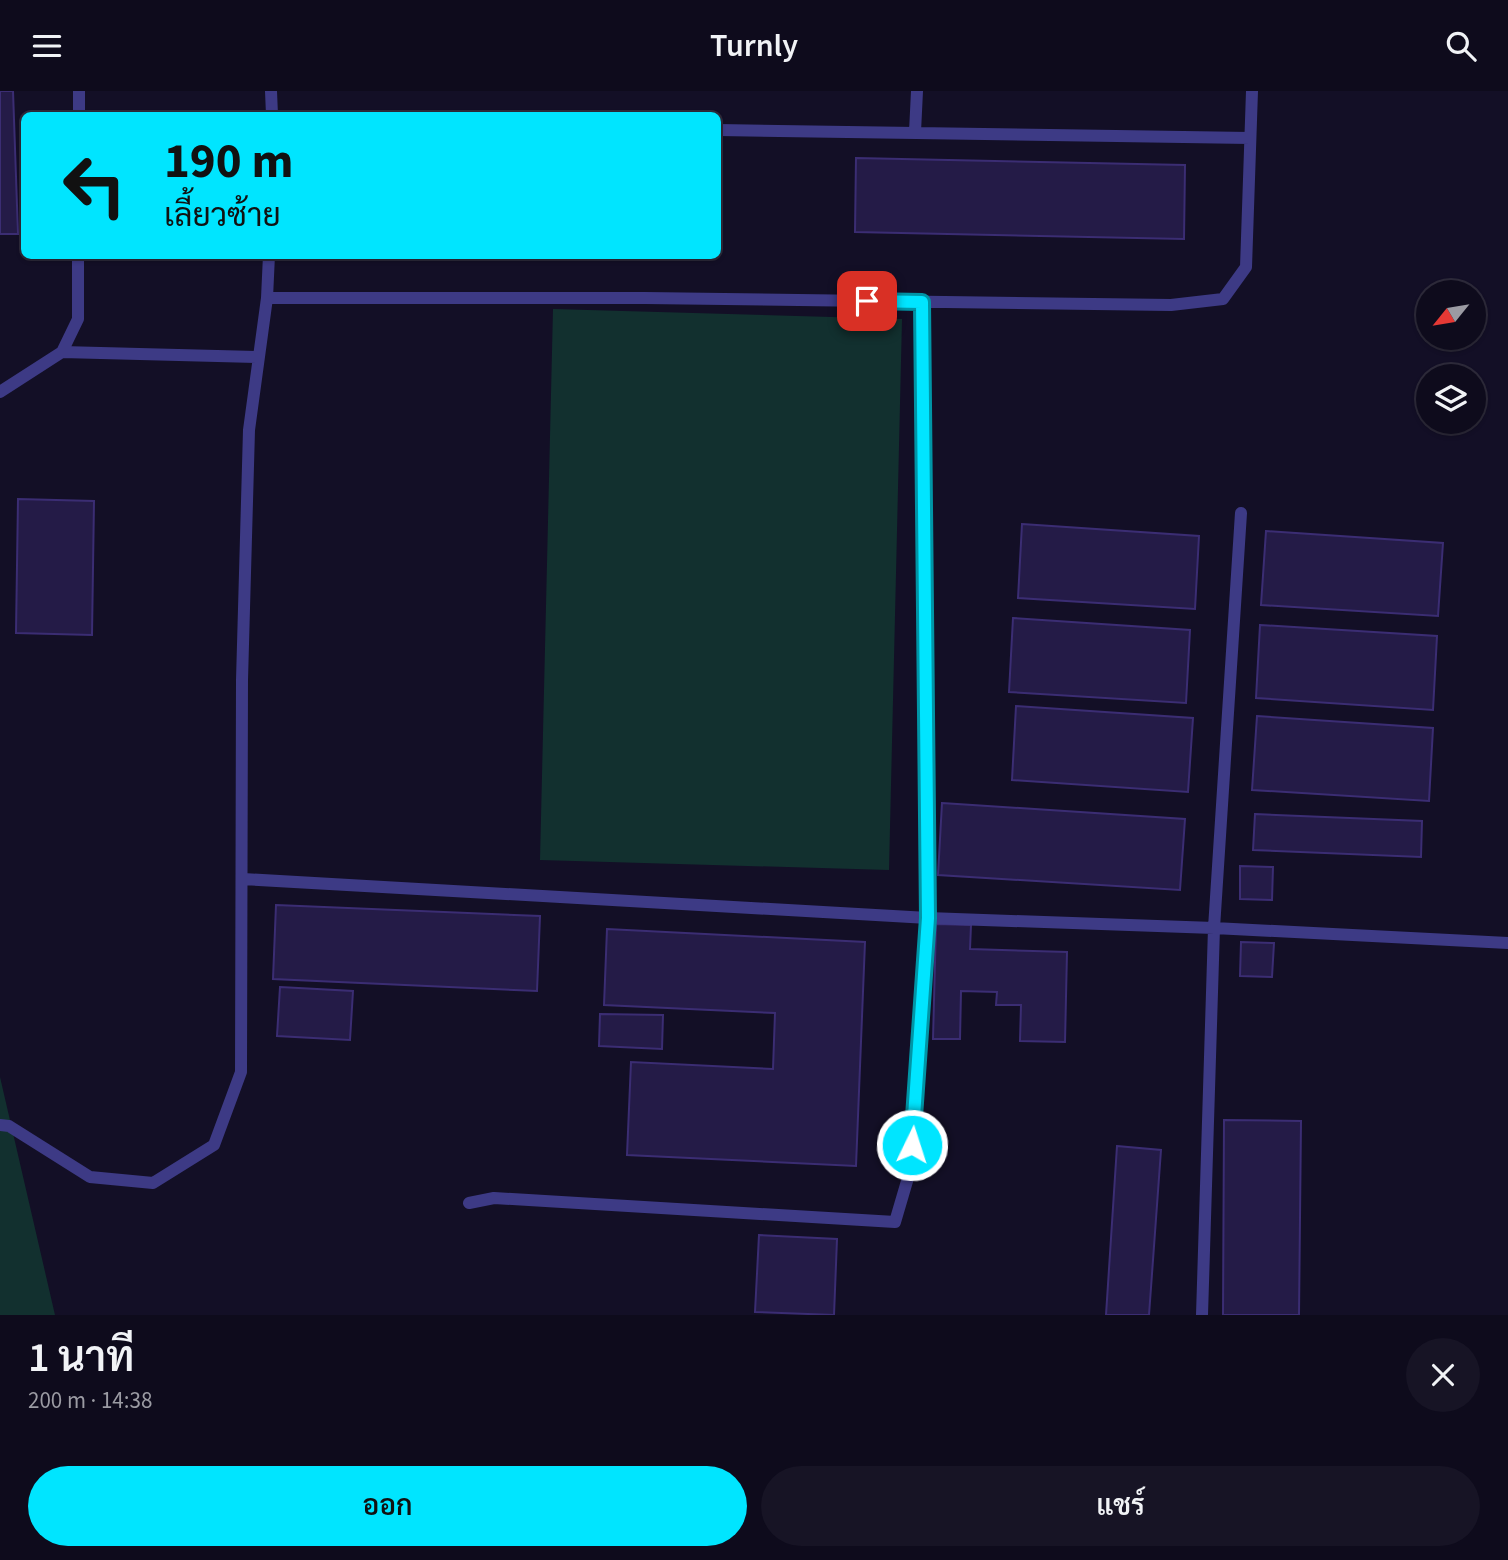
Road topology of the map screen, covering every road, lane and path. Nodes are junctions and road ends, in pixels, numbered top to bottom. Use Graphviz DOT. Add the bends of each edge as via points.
graph roads {
  1 [pos="79,91"];
  2 [pos="271,91"];
  3 [pos="917,91"];
  4 [pos="1252,91"];
  5 [pos="79,112"];
  6 [pos="272,112"];
  7 [pos="721,130"];
  8 [pos="915,132"];
  9 [pos="1250,138"];
  10 [pos="78,259"];
  11 [pos="269,259"];
  12 [pos="267,298"];
  13 [pos="922,302"];
  14 [pos="62,352"];
  15 [pos="258,357"];
  16 [pos="0,392"];
  17 [pos="1241,513"];
  18 [pos="243,879"];
  19 [pos="928,918"];
  20 [pos="1214,928"];
  21 [pos="1508,943"];
  22 [pos="0,1125"];
  23 [pos="469,1203"];
  24 [pos="1202,1315"];
  1 -- 5 [label="lane"];
  2 -- 6 [label="lane"];
  3 -- 8 [label="lane"];
  4 -- 9 [label="lane"];
  7 -- 8 [label="lane"];
  8 -- 9 [label="lane"];
  9 -- 13 [label="lane" via="1246,267 1223,299 1171,305"];
  10 -- 14 [label="lane" via="78,319"];
  11 -- 12 [label="lane"];
  12 -- 13 [label="lane"];
  12 -- 15 [label="lane"];
  13 -- 19 [label="lane"];
  14 -- 15 [label="lane"];
  14 -- 16 [label="lane"];
  15 -- 18 [label="lane" via="249,431"];
  17 -- 20 [label="lane"];
  18 -- 19 [label="lane"];
  18 -- 22 [label="lane" via="241,1072 214,1145 153,1183 90,1177 9,1126"];
  19 -- 20 [label="lane"];
  19 -- 23 [label="lane" via="910,1171 895,1222 494,1198"];
  20 -- 21 [label="lane"];
  20 -- 24 [label="lane"];
}
